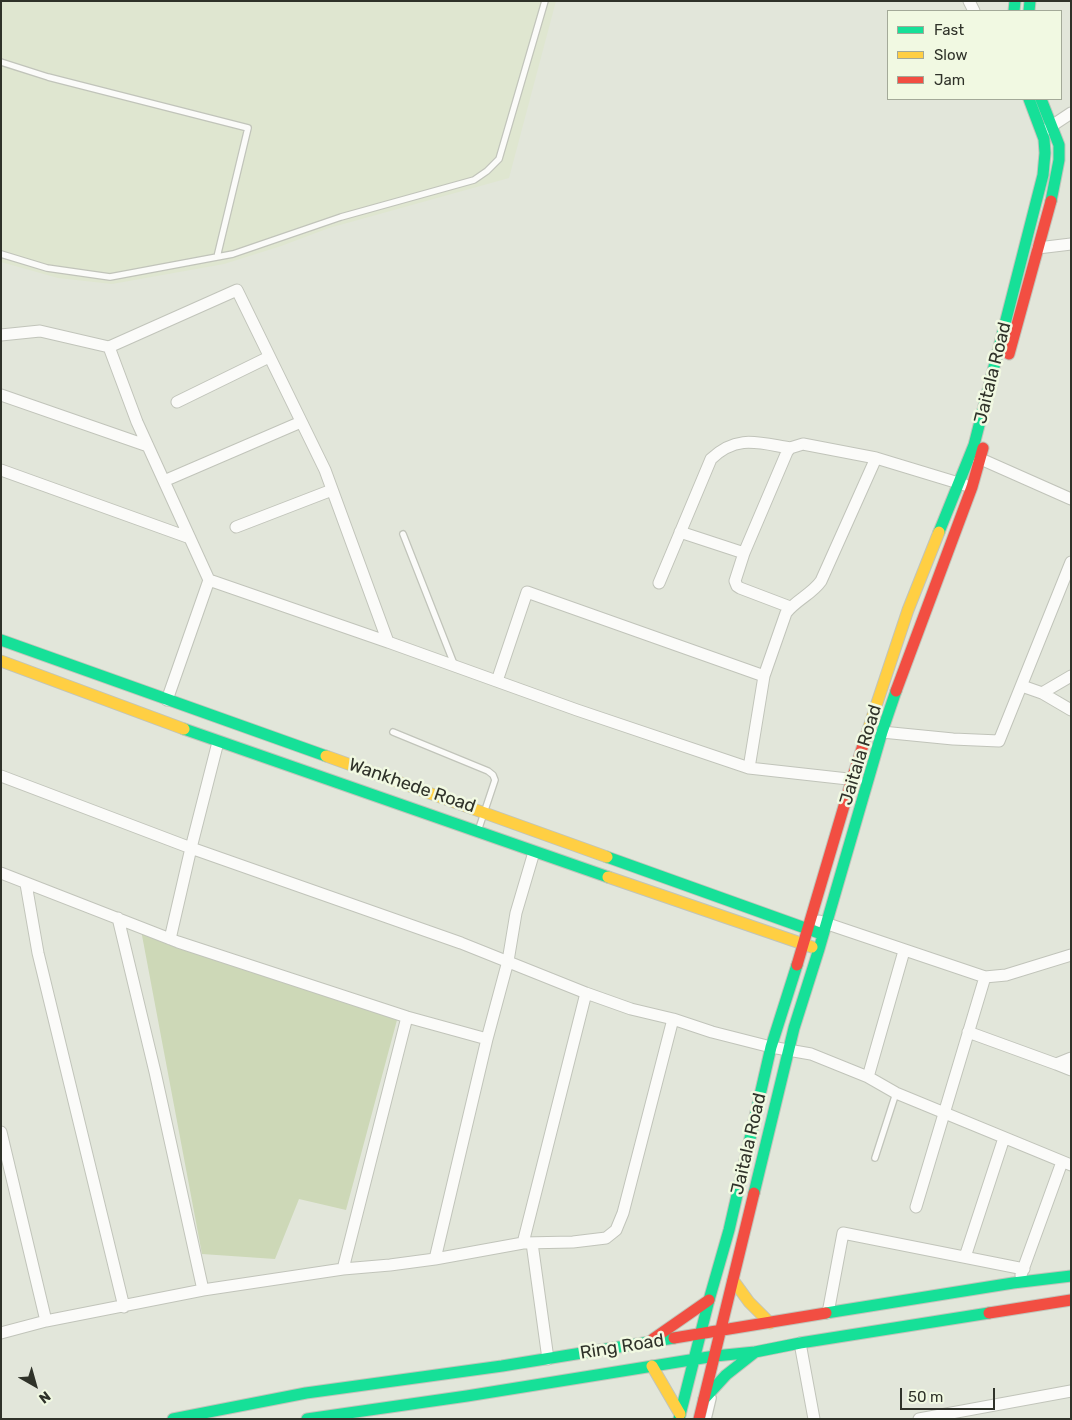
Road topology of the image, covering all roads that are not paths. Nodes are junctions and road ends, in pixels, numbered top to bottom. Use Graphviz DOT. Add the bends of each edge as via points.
graph roads {
  1 [pos="546,1"];
  2 [pos="1,62"];
  3 [pos="1029,100"];
  4 [pos="1041,100"];
  5 [pos="1071,114"];
  6 [pos="1052,126"];
  7 [pos="1041,132"];
  8 [pos="1071,244"];
  9 [pos="1038,248"];
  10 [pos="1,254"];
  11 [pos="216,257"];
  12 [pos="1,335"];
  13 [pos="109,346"];
  14 [pos="269,357"];
  15 [pos="1,395"];
  16 [pos="177,402"];
  17 [pos="301,422"];
  18 [pos="148,446"];
  19 [pos="790,448"];
  20 [pos="975,457"];
  21 [pos="876,458"];
  22 [pos="1,470"];
  23 [pos="164,481"];
  24 [pos="960,483"];
  25 [pos="972,487"];
  26 [pos="332,490"];
  27 [pos="1071,499"];
  28 [pos="236,527"];
  29 [pos="680,532"];
  30 [pos="403,534"];
  31 [pos="190,538"];
  32 [pos="744,553"];
  33 [pos="1069,570"];
  34 [pos="209,580"];
  35 [pos="659,583"];
  36 [pos="790,607"];
  37 [pos="1,640"];
  38 [pos="388,642"];
  39 [pos="1,661"];
  40 [pos="454,666"];
  41 [pos="764,676"];
  42 [pos="1071,676"];
  43 [pos="497,682"];
  44 [pos="1022,686"];
  45 [pos="1042,693"];
  46 [pos="167,700"];
  47 [pos="1071,710"];
  48 [pos="393,732"];
  49 [pos="882,732"];
  50 [pos="218,742"];
  51 [pos="749,768"];
  52 [pos="1,776"];
  53 [pos="852,779"];
  54 [pos="867,781"];
  55 [pos="485,812"];
  56 [pos="478,831"];
  57 [pos="191,848"];
  58 [pos="534,852"];
  59 [pos="1,873"];
  60 [pos="26,884"];
  61 [pos="118,918"];
  62 [pos="810,924"];
  63 [pos="824,929"];
  64 [pos="170,939"];
  65 [pos="803,944"];
  66 [pos="819,949"];
  67 [pos="904,951"];
  68 [pos="1071,955"];
  69 [pos="508,961"];
  70 [pos="985,976"];
  71 [pos="586,994"];
  72 [pos="407,1017"];
  73 [pos="673,1019"];
  74 [pos="968,1032"];
  75 [pos="487,1040"];
  76 [pos="771,1047"];
  77 [pos="789,1049"];
  78 [pos="1071,1058"];
  79 [pos="1056,1064"];
  80 [pos="1071,1070"];
  81 [pos="868,1077"];
  82 [pos="896,1093"];
  83 [pos="944,1114"];
  84 [pos="1,1132"];
  85 [pos="1004,1138"];
  86 [pos="875,1158"];
  87 [pos="1066,1163"];
  88 [pos="916,1207"];
  89 [pos="527,1243"];
  90 [pos="965,1257"];
  91 [pos="435,1258"];
  92 [pos="343,1269"];
  93 [pos="1024,1269"];
  94 [pos="1071,1276"];
  95 [pos="733,1280"];
  96 [pos="1019,1282"];
  97 [pos="203,1290"];
  98 [pos="709,1300"];
  99 [pos="1071,1300"];
  100 [pos="124,1306"];
  101 [pos="828,1313"];
  102 [pos="46,1321"];
  103 [pos="770,1323"];
  104 [pos="721,1331"];
  105 [pos="1,1333"];
  106 [pos="700,1334"];
  107 [pos="649,1342"];
  108 [pos="800,1343"];
  109 [pos="755,1352"];
  110 [pos="715,1356"];
  111 [pos="548,1359"];
  112 [pos="695,1359"];
  113 [pos="652,1366"];
  114 [pos="715,1386"];
  115 [pos="1071,1391"];
  116 [pos="704,1399"];
  117 [pos="680,1416"];
  118 [pos="921,1418"];
  119 [pos="173,1419"];
  120 [pos="307,1419"];
  121 [pos="699,1419"];
  122 [pos="708,1419"];
  123 [pos="814,1419"];
  1 -- 11 [label="lane" via="499,159 487,171 474,180 341,216"];
  2 -- 11 [label="lane" via="248,128"];
  3 -- 7 [label="main road, Jaitala Road"];
  4 -- 6 [label="main road, Jaitala Road"];
  5 -- 6 [label="street"];
  6 -- 7 [label="street"];
  6 -- 9 [label="main road, Jaitala Road" via="1059,160"];
  7 -- 20 [label="main road, Jaitala Road" via="1045,153 1043,175"];
  8 -- 9 [label="street"];
  9 -- 20 [label="main road, Jaitala Road"];
  10 -- 11 [label="lane" via="47,268 110,277"];
  12 -- 13 [label="street" via="40,331"];
  13 -- 14 [label="street" via="237,290"];
  13 -- 18 [label="street"];
  14 -- 16 [label="street"];
  14 -- 17 [label="street"];
  15 -- 18 [label="street"];
  17 -- 23 [label="street"];
  17 -- 26 [label="street"];
  18 -- 23 [label="street"];
  19 -- 21 [label="street" via="803,444"];
  19 -- 29 [label="street" via="746,442 728,446 717,453 711,459"];
  19 -- 32 [label="street"];
  20 -- 24 [label="main road, Jaitala Road"];
  20 -- 25 [label="main road, Jaitala Road"];
  20 -- 27 [label="street"];
  21 -- 24 [label="street"];
  21 -- 36 [label="street" via="821,581"];
  22 -- 31 [label="street"];
  23 -- 31 [label="street"];
  24 -- 25 [label="street"];
  24 -- 53 [label="main road, Jaitala Road" via="908,610"];
  25 -- 49 [label="main road, Jaitala Road"];
  26 -- 28 [label="street"];
  26 -- 38 [label="street"];
  29 -- 32 [label="street"];
  29 -- 35 [label="street"];
  30 -- 40 [label="lane"];
  31 -- 34 [label="street"];
  32 -- 36 [label="street" via="735,581 737,586"];
  33 -- 44 [label="street"];
  34 -- 38 [label="street"];
  34 -- 46 [label="street"];
  36 -- 41 [label="street"];
  37 -- 46 [label="main road, Wankhede Road"];
  38 -- 40 [label="street"];
  39 -- 50 [label="main road, Wankhede Road"];
  40 -- 43 [label="street"];
  41 -- 43 [label="street" via="527,592"];
  41 -- 51 [label="street"];
  42 -- 45 [label="street"];
  43 -- 51 [label="street"];
  44 -- 45 [label="street"];
  44 -- 49 [label="street" via="999,741"];
  45 -- 47 [label="street"];
  46 -- 55 [label="main road, Wankhede Road"];
  48 -- 55 [label="lane" via="493,775 495,780"];
  49 -- 54 [label="main road, Jaitala Road"];
  50 -- 56 [label="main road, Wankhede Road"];
  50 -- 57 [label="street"];
  51 -- 53 [label="street"];
  52 -- 57 [label="street"];
  53 -- 54 [label="street"];
  53 -- 62 [label="main road, Jaitala Road"];
  54 -- 63 [label="main road, Jaitala Road"];
  55 -- 56 [label="lane"];
  55 -- 62 [label="main road, Wankhede Road"];
  56 -- 58 [label="main road, Wankhede Road"];
  57 -- 64 [label="street"];
  57 -- 69 [label="street"];
  58 -- 65 [label="main road, Wankhede Road"];
  58 -- 69 [label="street" via="516,913"];
  59 -- 60 [label="street"];
  60 -- 61 [label="street"];
  60 -- 100 [label="street" via="38,953"];
  61 -- 64 [label="street"];
  61 -- 97 [label="street"];
  62 -- 63 [label="main road, Wankhede Road"];
  62 -- 65 [label="main road, Jaitala Road"];
  63 -- 66 [label="main road, Jaitala Road"];
  63 -- 67 [label="street"];
  64 -- 72 [label="street"];
  65 -- 66 [label="main road, Wankhede Road"];
  65 -- 76 [label="main road, Jaitala Road"];
  66 -- 77 [label="main road, Jaitala Road"];
  67 -- 70 [label="street"];
  67 -- 81 [label="street"];
  68 -- 70 [label="street" via="1006,975"];
  69 -- 71 [label="street"];
  69 -- 75 [label="street"];
  70 -- 74 [label="street"];
  71 -- 73 [label="street"];
  71 -- 89 [label="street"];
  72 -- 75 [label="street"];
  72 -- 92 [label="street"];
  73 -- 76 [label="street"];
  73 -- 89 [label="street" via="616,1230 606,1238"];
  74 -- 79 [label="street"];
  74 -- 83 [label="street"];
  75 -- 91 [label="street"];
  76 -- 77 [label="street"];
  76 -- 98 [label="main road, Jaitala Road" via="729,1230"];
  77 -- 81 [label="street" via="811,1054"];
  77 -- 95 [label="main road, Jaitala Road"];
  78 -- 79 [label="street"];
  79 -- 80 [label="street"];
  81 -- 82 [label="street"];
  82 -- 83 [label="street"];
  82 -- 86 [label="lane"];
  83 -- 85 [label="street"];
  83 -- 88 [label="street"];
  84 -- 102 [label="street"];
  85 -- 87 [label="street"];
  85 -- 90 [label="street"];
  87 -- 93 [label="street"];
  89 -- 91 [label="street"];
  89 -- 111 [label="street"];
  90 -- 93 [label="street"];
  90 -- 101 [label="street" via="843,1233"];
  91 -- 92 [label="street"];
  92 -- 97 [label="street"];
  93 -- 96 [label="street"];
  94 -- 96 [label="main road, Ring Road"];
  95 -- 103 [label="main road"];
  95 -- 104 [label="main road, Jaitala Road"];
  96 -- 101 [label="main road, Ring Road"];
  97 -- 100 [label="street"];
  98 -- 106 [label="main road, Jaitala Road"];
  98 -- 107 [label="main road"];
  99 -- 108 [label="main road"];
  100 -- 102 [label="street"];
  101 -- 103 [label="main road, Ring Road"];
  102 -- 105 [label="street"];
  103 -- 104 [label="main road, Ring Road"];
  104 -- 106 [label="main road, Ring Road"];
  104 -- 110 [label="main road, Jaitala Road"];
  106 -- 107 [label="main road, Ring Road"];
  106 -- 112 [label="main road, Jaitala Road"];
  107 -- 111 [label="main road, Ring Road"];
  108 -- 109 [label="main road"];
  108 -- 123 [label="street"];
  109 -- 110 [label="main road"];
  109 -- 114 [label="main road"];
  110 -- 112 [label="main road"];
  110 -- 116 [label="main road, Jaitala Road"];
  111 -- 119 [label="main road, Ring Road" via="306,1393"];
  112 -- 113 [label="main road"];
  112 -- 117 [label="main road, Jaitala Road"];
  113 -- 117 [label="main road"];
  113 -- 120 [label="main road"];
  114 -- 116 [label="main road"];
  114 -- 122 [label="lane"];
  115 -- 118 [label="street"];
  116 -- 121 [label="main road, Jaitala Road"];
}
